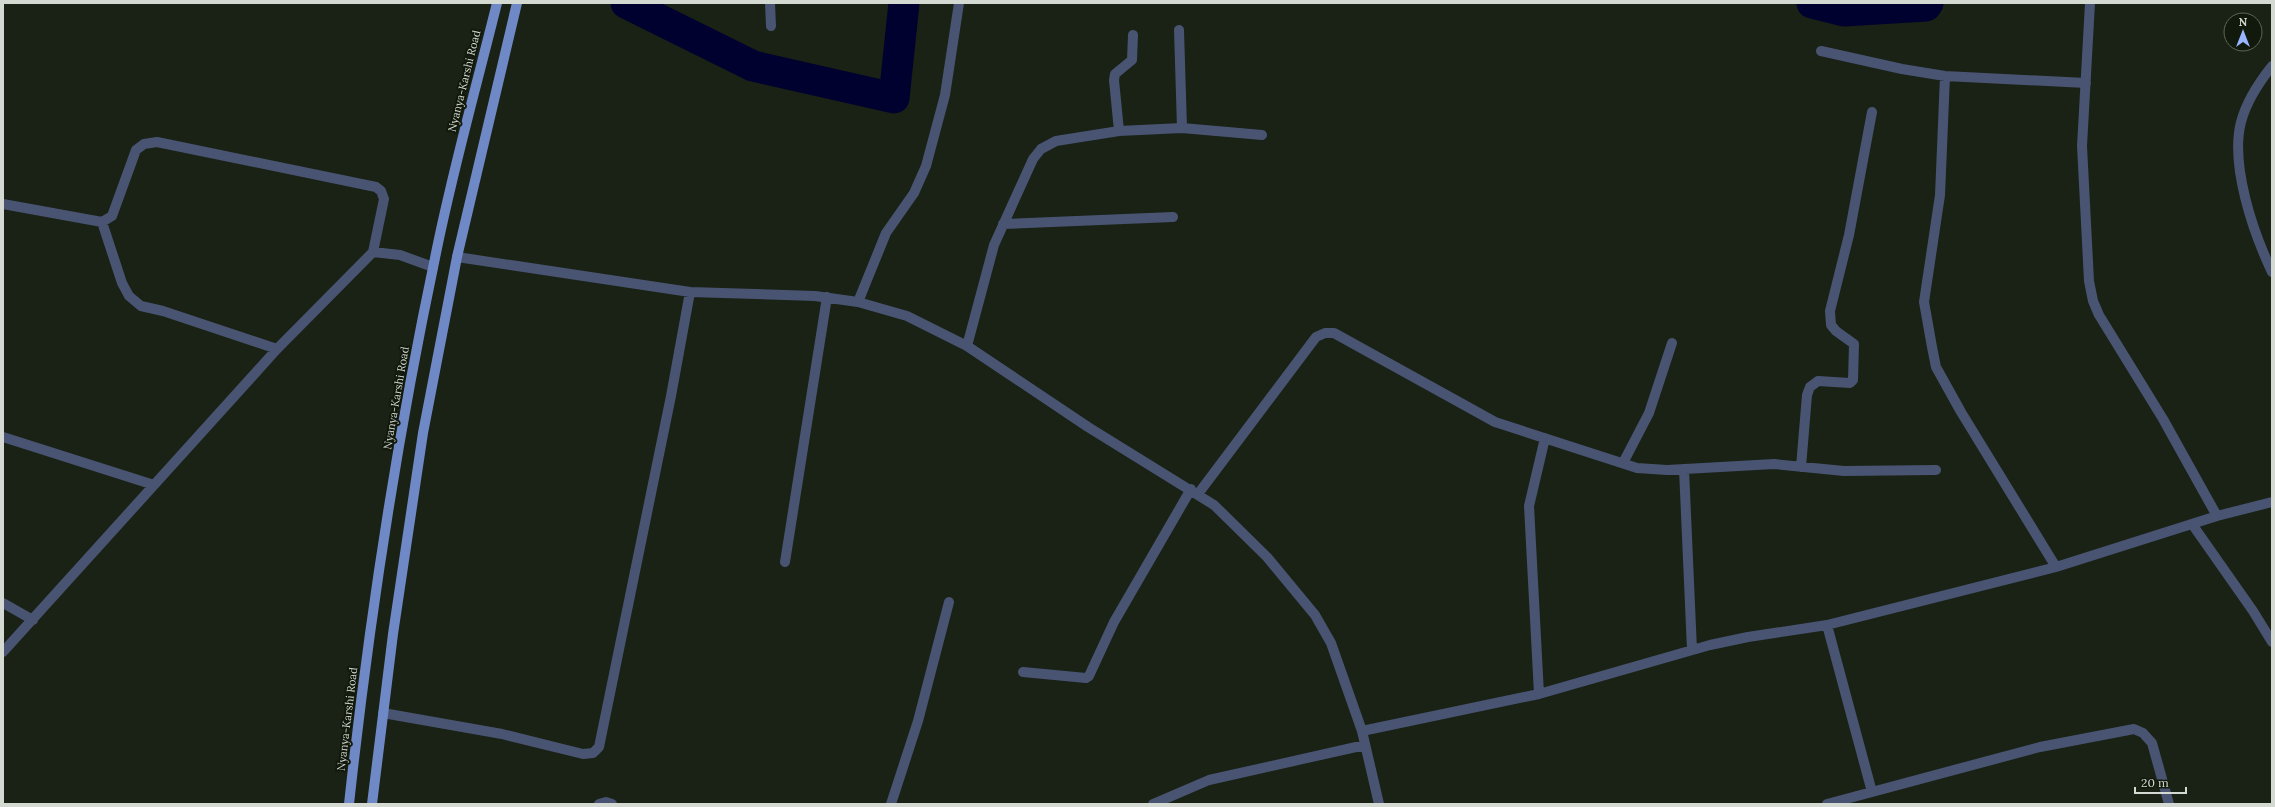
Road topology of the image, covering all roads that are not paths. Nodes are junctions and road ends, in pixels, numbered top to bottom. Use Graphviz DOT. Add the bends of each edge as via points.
graph roads {
  1 [pos="497,3"];
  2 [pos="516,3"];
  3 [pos="770,3"];
  4 [pos="959,3"];
  5 [pos="2090,3"];
  6 [pos="771,26"];
  7 [pos="1179,30"];
  8 [pos="1132,35"];
  9 [pos="1822,51"];
  10 [pos="2272,66"];
  11 [pos="1945,76"];
  12 [pos="2086,83"];
  13 [pos="1872,112"];
  14 [pos="1182,128"];
  15 [pos="1119,131"];
  16 [pos="1262,135"];
  17 [pos="3,204"];
  18 [pos="1173,217"];
  19 [pos="102,222"];
  20 [pos="1003,224"];
  21 [pos="373,252"];
  22 [pos="457,257"];
  23 [pos="433,267"];
  24 [pos="2272,272"];
  25 [pos="690,292"];
  26 [pos="827,297"];
  27 [pos="858,302"];
  28 [pos="1672,343"];
  29 [pos="967,346"];
  30 [pos="277,349"];
  31 [pos="3,437"];
  32 [pos="1545,438"];
  33 [pos="1624,463"];
  34 [pos="1801,467"];
  35 [pos="1684,469"];
  36 [pos="1936,470"];
  37 [pos="154,486"];
  38 [pos="1195,492"];
  39 [pos="2272,502"];
  40 [pos="2217,516"];
  41 [pos="2192,524"];
  42 [pos="785,562"];
  43 [pos="2056,567"];
  44 [pos="949,602"];
  45 [pos="3,603"];
  46 [pos="33,620"];
  47 [pos="1827,626"];
  48 [pos="2272,642"];
  49 [pos="1692,650"];
  50 [pos="3,652"];
  51 [pos="1023,672"];
  52 [pos="1539,694"];
  53 [pos="383,713"];
  54 [pos="1362,731"];
  55 [pos="1365,745"];
  56 [pos="1872,792"];
  57 [pos="349,804"];
  58 [pos="372,804"];
  59 [pos="599,804"];
  60 [pos="612,804"];
  61 [pos="891,804"];
  62 [pos="1153,804"];
  63 [pos="1379,804"];
  64 [pos="1827,804"];
  65 [pos="2169,804"];
  1 -- 23 [label="main road, Nyanya-Karshi Road"];
  2 -- 22 [label="main road"];
  3 -- 6 [label="street"];
  4 -- 27 [label="street" via="945,95 926,166 914,193 886,233"];
  5 -- 12 [label="street"];
  7 -- 14 [label="street"];
  8 -- 15 [label="street" via="1132,60 1115,74 1114,80"];
  9 -- 11 [label="street"];
  10 -- 24 [label="street" via="2241,122 2239,150 2243,193"];
  11 -- 12 [label="street"];
  11 -- 43 [label="street" via="1940,195 1924,302 1936,367"];
  12 -- 40 [label="street" via="2082,146 2092,301 2163,419"];
  13 -- 34 [label="street" via="1849,234 1830,311 1831,326 1854,344 1853,380 1850,383 1818,381 1810,388 1807,395"];
  14 -- 15 [label="street"];
  14 -- 16 [label="street"];
  15 -- 20 [label="street" via="1056,141 1041,149 1033,159"];
  17 -- 19 [label="street"];
  18 -- 20 [label="street"];
  19 -- 21 [label="street" via="112,216 136,150 144,144 157,142 376,187 384,199"];
  19 -- 30 [label="street" via="122,283 129,296 141,306"];
  20 -- 29 [label="street" via="994,245"];
  21 -- 23 [label="street" via="400,255"];
  21 -- 30 [label="street"];
  22 -- 25 [label="street"];
  22 -- 53 [label="main road" via="423,433"];
  23 -- 57 [label="main road, Nyanya-Karshi Road" via="383,543 360,701"];
  25 -- 26 [label="street"];
  25 -- 53 [label="street" via="599,747 593,753 583,754 502,734"];
  26 -- 27 [label="street"];
  26 -- 42 [label="street"];
  27 -- 29 [label="street" via="907,316"];
  28 -- 33 [label="street" via="1649,413"];
  29 -- 38 [label="street" via="1088,427"];
  30 -- 37 [label="street"];
  31 -- 37 [label="street"];
  32 -- 33 [label="street"];
  32 -- 38 [label="street" via="1495,422 1334,333 1325,333 1316,337"];
  32 -- 52 [label="street" via="1529,506"];
  33 -- 35 [label="street" via="1638,468"];
  34 -- 35 [label="street" via="1774,464"];
  34 -- 36 [label="street" via="1844,470"];
  35 -- 49 [label="street"];
  37 -- 46 [label="street"];
  38 -- 51 [label="street" via="1114,622 1089,676 1086,678"];
  38 -- 54 [label="street" via="1214,505 1267,557 1315,615 1331,643"];
  39 -- 40 [label="street"];
  40 -- 41 [label="street"];
  41 -- 43 [label="street"];
  41 -- 48 [label="street"];
  43 -- 47 [label="street"];
  44 -- 61 [label="street" via="918,721"];
  45 -- 46 [label="street"];
  46 -- 50 [label="street"];
  47 -- 49 [label="street" via="1748,637"];
  47 -- 56 [label="street"];
  49 -- 52 [label="street"];
  52 -- 54 [label="street"];
  53 -- 58 [label="main road"];
  54 -- 55 [label="street"];
  55 -- 62 [label="street" via="1209,780"];
  55 -- 63 [label="street"];
  56 -- 64 [label="street"];
  56 -- 65 [label="street" via="2040,747 2134,729 2143,733 2152,743"];
  59 -- 60 [label="street"];
}
